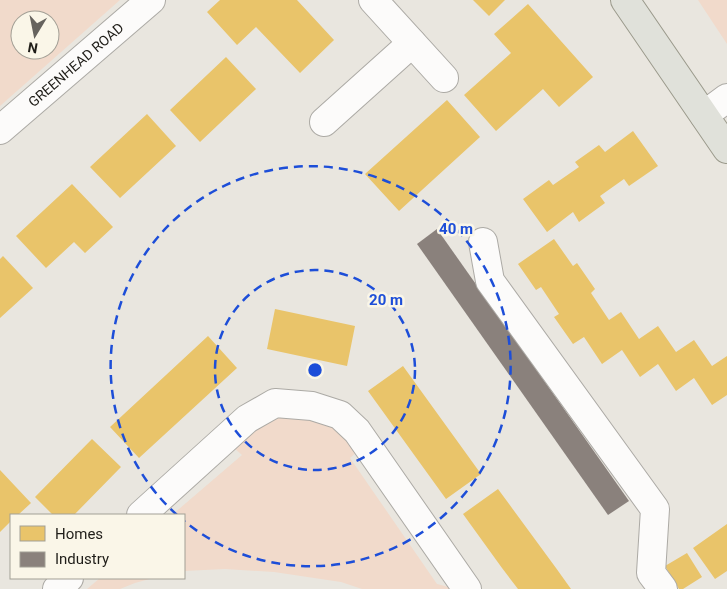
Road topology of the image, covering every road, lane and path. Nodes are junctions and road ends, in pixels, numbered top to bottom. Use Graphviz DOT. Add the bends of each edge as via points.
graph roads {
  1 [pos="151,0"];
  2 [pos="373,0"];
  3 [pos="625,0"];
  4 [pos="412,43"];
  5 [pos="444,78"];
  6 [pos="727,98"];
  7 [pos="704,115"];
  8 [pos="324,122"];
  9 [pos="0,130"];
  10 [pos="727,150"];
  11 [pos="482,242"];
  12 [pos="142,514"];
  13 [pos="69,579"];
  14 [pos="57,589"];
  15 [pos="467,589"];
  16 [pos="663,589"];
  1 -- 9 [label="street, GREENHEAD ROAD"];
  2 -- 4 [label="street"];
  3 -- 7 [label="main road"];
  4 -- 5 [label="street"];
  4 -- 8 [label="street"];
  6 -- 7 [label="street"];
  7 -- 10 [label="main road"];
  11 -- 16 [label="street" via="490,280 655,509 650,573"];
  12 -- 15 [label="street" via="247,419 275,403 312,406 340,415 357,431"];
  13 -- 14 [label="street"];
}
